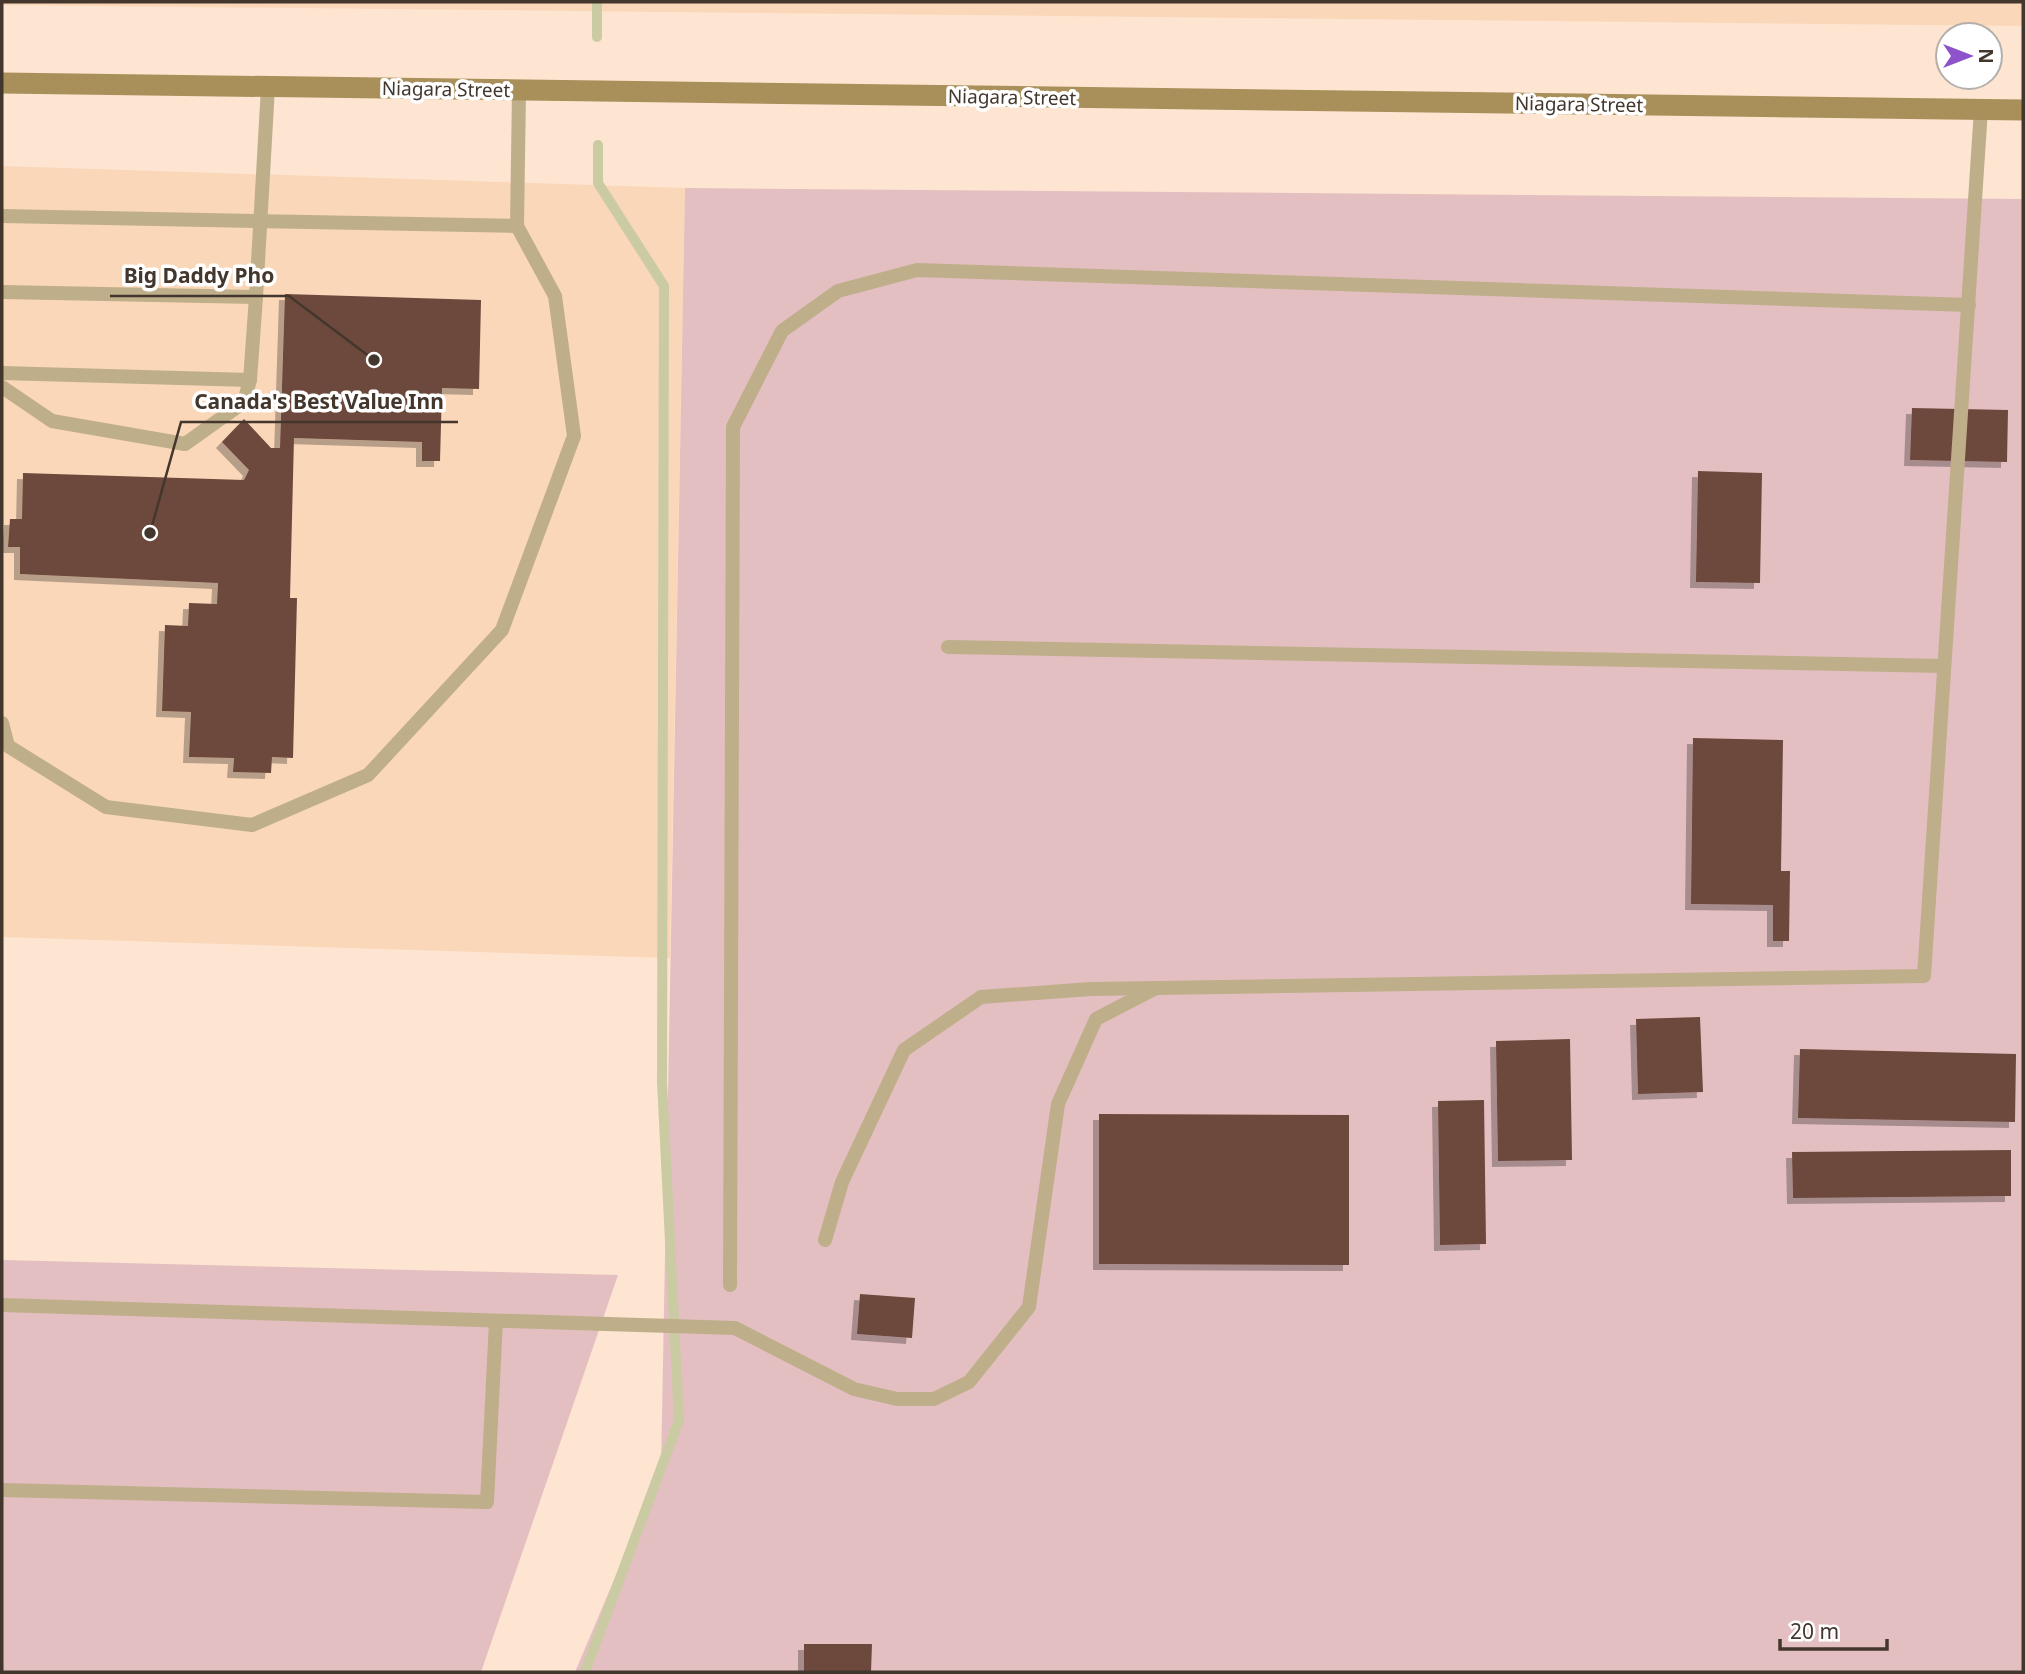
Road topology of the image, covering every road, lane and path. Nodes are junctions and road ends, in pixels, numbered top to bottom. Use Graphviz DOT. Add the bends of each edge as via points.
graph roads {
  1 [pos="2,83"];
  2 [pos="268,87"];
  3 [pos="519,90"];
  4 [pos="1981,109"];
  5 [pos="2023,110"];
  6 [pos="2,216"];
  7 [pos="262,221"];
  8 [pos="517,226"];
  9 [pos="2,292"];
  10 [pos="256,297"];
  11 [pos="1969,305"];
  12 [pos="2,373"];
  13 [pos="250,380"];
  14 [pos="2,387"];
  15 [pos="948,647"];
  16 [pos="1944,666"];
  17 [pos="2,723"];
  18 [pos="1158,987"];
  19 [pos="825,1240"];
  20 [pos="730,1284"];
  21 [pos="2,1305"];
  22 [pos="496,1321"];
  23 [pos="2,1490"];
  1 -- 2 [label="main road, Niagara Street"];
  2 -- 3 [label="main road, Niagara Street"];
  2 -- 7 [label="lane"];
  3 -- 4 [label="main road, Niagara Street"];
  3 -- 8 [label="lane"];
  4 -- 5 [label="main road, Niagara Street"];
  4 -- 11 [label="lane"];
  6 -- 7 [label="lane"];
  7 -- 8 [label="lane"];
  7 -- 10 [label="lane"];
  8 -- 17 [label="lane" via="555,296 574,436 502,630 368,775 251,825 106,807 9,746"];
  9 -- 10 [label="lane"];
  10 -- 13 [label="lane"];
  11 -- 16 [label="lane"];
  11 -- 20 [label="lane" via="918,270 838,291 782,331 733,427"];
  12 -- 13 [label="lane"];
  13 -- 14 [label="lane" via="244,402 185,444 52,421"];
  15 -- 16 [label="lane"];
  16 -- 18 [label="lane" via="1924,975"];
  18 -- 19 [label="lane" via="981,996 904,1050 842,1182"];
  18 -- 22 [label="lane" via="1096,1019 1058,1104 1030,1307 969,1382 934,1399 897,1399 854,1389 735,1328"];
  21 -- 22 [label="lane"];
  22 -- 23 [label="lane" via="487,1502"];
}
